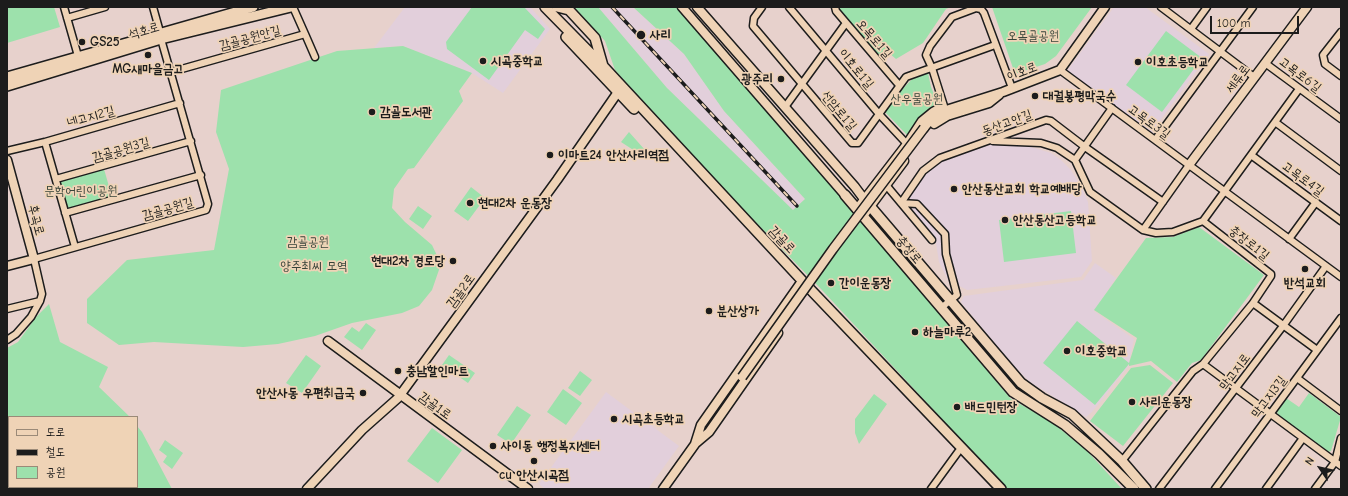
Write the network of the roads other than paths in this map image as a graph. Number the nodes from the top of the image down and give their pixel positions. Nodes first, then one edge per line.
1 (64, 7) edge
2 (105, 7) edge
3 (153, 7) edge
4 (253, 7) edge
5 (292, 7) edge
6 (538, 7) edge
7 (545, 7) edge
8 (557, 7) edge
9 (682, 7) edge
10 (762, 7) edge
11 (789, 7) edge
12 (835, 7) edge
13 (1106, 7) edge
14 (1162, 7) edge
15 (1207, 7) edge
16 (1253, 7) edge
17 (1307, 7) edge
18 (702, 9) edge
19 (67, 18) junction
20 (695, 20) junction
21 (846, 23) junction
22 (1191, 29) junction
23 (1341, 33) edge
24 (305, 34) junction
25 (161, 36) junction
26 (995, 45) junction
27 (826, 51) junction
28 (1221, 52) junction
29 (78, 56) junction
30 (315, 57) dead end
31 (1265, 63) junction
32 (604, 67) junction
33 (932, 68) junction
34 (1060, 70) junction
35 (171, 72) junction
36 (1341, 76) edge
37 (7, 77) edge
38 (1254, 77) junction
39 (801, 84) junction
40 (899, 85) junction
41 (7, 86) edge
42 (1012, 88) junction
43 (1299, 89) junction
44 (618, 92) junction
45 (1003, 92) junction
46 (180, 103) junction
47 (944, 106) junction
48 (785, 107) junction
49 (1112, 108) junction
50 (879, 114) junction
51 (1341, 119) edge
52 (1275, 122) junction
53 (1155, 140) junction
54 (191, 141) junction
55 (990, 141) junction
56 (45, 142) junction
57 (906, 144) junction
58 (1085, 147) junction
59 (7, 151) edge
60 (1252, 155) junction
61 (7, 160) edge
62 (1075, 160) junction
63 (1189, 165) junction
64 (1340, 170) edge
65 (201, 175) junction
66 (56, 179) junction
67 (886, 185) junction
68 (1224, 192) junction
69 (845, 195) joint
70 (864, 198) junction
71 (1163, 202) junction
72 (1316, 202) junction
73 (901, 203) junction
74 (871, 207) junction
75 (857, 208) junction
76 (65, 213) junction
77 (863, 216) junction
78 (1203, 221) junction
79 (1341, 221) edge
80 (1143, 230) junction
81 (1289, 239) junction
82 (932, 240) dead end
83 (75, 247) junction
84 (34, 259) junction
85 (7, 266) edge
86 (1326, 266) junction
87 (1341, 277) edge
88 (801, 282) junction
89 (808, 290) junction
90 (40, 300) junction
91 (951, 300) junction
92 (1253, 303) junction
93 (941, 308) junction
94 (7, 309) edge
95 (1340, 321) edge
96 (1283, 326) junction
97 (7, 340) edge
98 (328, 341) dead end
99 (1317, 350) junction
100 (1203, 364) junction
101 (1297, 378) junction
102 (1236, 389) junction
103 (400, 395) junction
104 (1341, 411) edge
105 (1270, 414) junction
106 (1303, 438) junction
107 (1341, 438) edge
108 (695, 444) junction
109 (958, 452) junction
110 (1122, 461) junction
111 (1335, 462) junction
112 (1341, 466) edge
113 (306, 489) edge
114 (528, 489) edge
115 (662, 489) edge
116 (931, 489) edge
117 (992, 489) edge
118 (1001, 489) edge
119 (1134, 489) edge
120 (1146, 489) edge
121 (1159, 489) edge
122 (1215, 489) edge
123 (1266, 489) edge
124 (1315, 489) edge

1 - 19 street
2 - 19 street
3 - 25 street, 감골공원길
4 - 25 main road, 석호로
5 - 24 street
5 - 25 main road, 석호로
6 - 44 main road, 감골로
7 - 32 main road, 감골로
8 - 32 main road
9 - 20 street, 충장로
10 - 39 street, 선암로1길
11 - 27 street, 이호로1길
12 - 21 street, 오목로1길
13 - 34 street
14 - 22 street
15 - 22 street
16 - 28 street
17 - 31 street, 세류로
18 - 20 street
18 - 48 street, 충장로
19 - 29 street
20 - 69 street, 충장로
21 - 27 street
21 - 40 street, 오목로1길
22 - 28 street
23 - 36 street
24 - 30 street
24 - 35 street, 감골공원안길
25 - 29 main road, 석호로
25 - 35 street, 감골공원길
25 - 41 main road, 석호로
26 - 33 street, 선암로1길
26 - 33 street
26 - 42 street
27 - 39 street
27 - 50 street, 이호로1길
28 - 38 street
28 - 53 street
29 - 37 main road, 석호로
31 - 38 street, 세류로
31 - 43 street, 고목로6길
32 - 88 main road, 감골로
33 - 40 street, 선암로1길
33 - 47 street
34 - 42 street, 이호로
34 - 49 street, 고목로3길
35 - 46 street, 감골공원길
38 - 63 street, 세류로
39 - 48 street
39 - 50 street, 선암로1길
40 - 50 street, 선암로1길
42 - 45 street, 이호로
43 - 51 street, 고목로6길
43 - 52 street
44 - 88 main road, 감골로
44 - 103 street, 감골2로
45 - 47 street
45 - 67 street
45 - 108 street, 이호로, bridge
46 - 54 street, 감골공원길
46 - 56 street, 네고지2길
47 - 57 street
48 - 70 street, 충장로
49 - 53 street, 고목로3길
49 - 58 street
50 - 57 street, 이호로1길
52 - 60 street
52 - 64 street
53 - 63 street, 고목로3길
54 - 65 street, 감골공원길
54 - 66 street, 감골공원3길
55 - 58 street, 동산고안길
55 - 62 street
55 - 73 street, 동산고안길
56 - 59 street, 네고지2길
56 - 66 street
57 - 70 street
58 - 62 street
58 - 71 street, 동산고안길
60 - 68 street
60 - 72 street, 고목로4길
61 - 84 street, 후곡로
62 - 80 street
63 - 68 street, 고목로3길
63 - 71 street
65 - 76 street
65 - 83 street, 감골공원길
66 - 76 street
67 - 73 street
67 - 74 street
68 - 78 street
68 - 81 street, 고목로3길
69 - 75 main road, 충장로
70 - 74 main road, 충장로
70 - 75 street
71 - 80 street
72 - 79 street, 고목로4길
72 - 81 street
73 - 82 street
73 - 91 street
74 - 77 street
74 - 91 main road, 충장로
75 - 77 main road, 충장로
76 - 83 street
77 - 93 main road, 충장로
78 - 80 street
78 - 92 street, 충장로1길
81 - 86 street, 고목로3길
83 - 84 street, 감골공원길
84 - 85 street
84 - 90 street
86 - 87 street, 고목로3길
86 - 96 street, 막고지로
88 - 89 main road, 감골로
88 - 108 street
89 - 108 street
89 - 109 main road, 감골로
89 - 118 main road, 감골로
90 - 94 street
90 - 97 street
91 - 93 street
91 - 110 main road, 충장로
92 - 96 street
92 - 100 street, 충장로1길
93 - 119 main road, 충장로
95 - 99 street, 막고지3길
96 - 99 street
96 - 102 street, 막고지로
98 - 103 street, 감골1로
99 - 101 street, 막고지3길
100 - 102 street
100 - 110 street, 충장로1길
101 - 104 street
101 - 105 street, 막고지3길
102 - 105 street
102 - 121 street, 막고지로
103 - 113 street, 감골2로
103 - 114 street, 감골1로
105 - 106 street
105 - 122 street, 막고지3길
106 - 111 street
106 - 123 street
107 - 111 street
108 - 115 street
109 - 116 street
109 - 117 main road, 감골로
110 - 120 main road, 충장로
111 - 112 street
111 - 124 street

